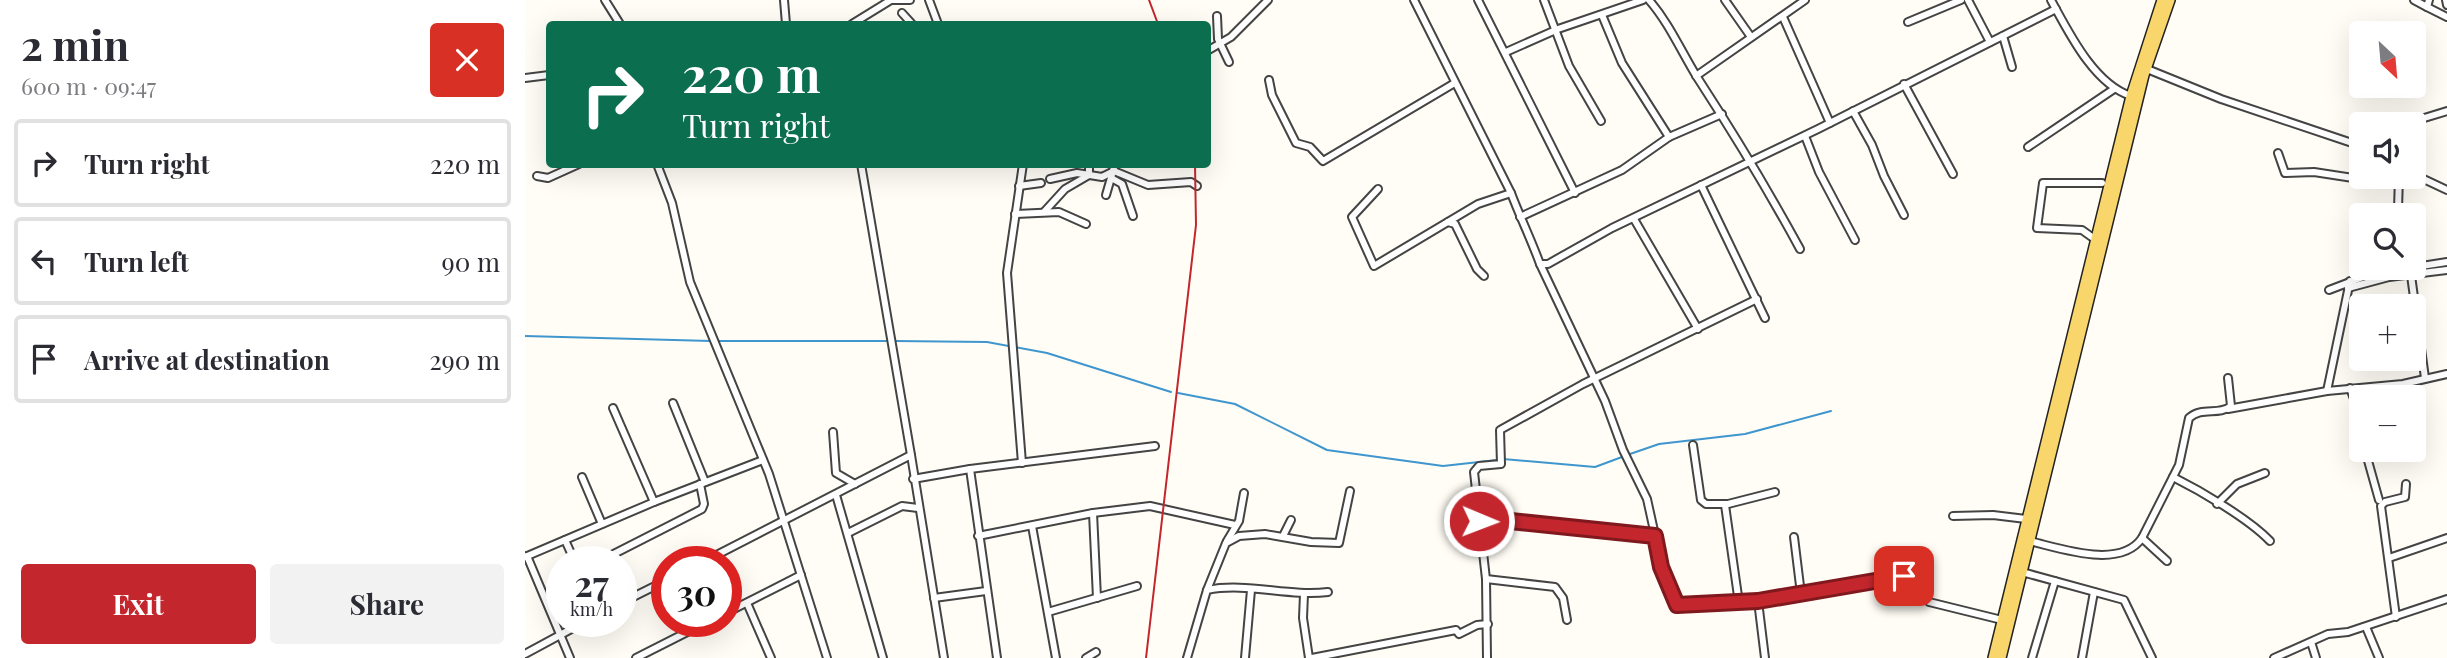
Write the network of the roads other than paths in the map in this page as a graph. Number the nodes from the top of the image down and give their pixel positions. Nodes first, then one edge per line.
1 (605, 0) edge
2 (784, 0) edge
3 (892, 0) edge
4 (910, 0) edge
5 (929, 0) edge
6 (1268, 0) edge
7 (1414, 0) edge
8 (1478, 0) edge
9 (1544, 0) edge
10 (1643, 0) edge
11 (1649, 0) edge
12 (1725, 0) edge
13 (1805, 0) edge
14 (1961, 0) edge
15 (1968, 0) edge
16 (2051, 0) edge
17 (2162, 0) edge
18 (2170, 0) edge
19 (2414, 0) edge
20 (879, 3) edge
21 (2428, 4) edge
22 (2056, 9) junction
23 (902, 13) dead end
24 (1217, 16) dead end
25 (1602, 16) junction
26 (1783, 17) junction
27 (2447, 17) edge
28 (618, 21) edge
29 (786, 21) edge
30 (856, 21) edge
31 (909, 21) edge
32 (935, 21) edge
33 (1909, 22) dead end
34 (1558, 29) junction
35 (2003, 36) junction
36 (1751, 37) junction
37 (1990, 42) junction
38 (1220, 43) junction
39 (1211, 49) edge
40 (1506, 52) junction
41 (1229, 62) dead end
42 (2012, 67) dead end
43 (2147, 69) junction
44 (546, 75) edge
45 (1696, 76) junction
46 (525, 78) edge
47 (1269, 80) dead end
48 (1453, 84) junction
49 (1904, 84) junction
50 (2114, 89) junction
51 (2131, 96) junction
52 (1853, 111) junction
53 (2447, 111) edge
54 (1722, 114) junction
55 (2426, 117) edge
56 (1601, 121) dead end
57 (1830, 123) junction
58 (1805, 136) junction
59 (1669, 137) junction
60 (2349, 142) edge
61 (2028, 147) dead end
62 (2278, 153) dead end
63 (1752, 162) junction
64 (570, 168) edge
65 (659, 168) edge
66 (862, 168) edge
67 (1022, 168) edge
68 (1089, 168) edge
69 (1114, 168) edge
70 (1953, 174) dead end
71 (1089, 175) junction
72 (537, 176) dead end
73 (2349, 177) edge
74 (1050, 178) dead end
75 (1113, 179) junction
76 (2426, 180) edge
77 (1041, 183) dead end
78 (2102, 183) dead end
79 (1701, 185) junction
80 (1019, 186) junction
81 (1197, 186) dead end
82 (1378, 189) dead end
83 (2447, 190) edge
84 (1511, 192) junction
85 (1575, 193) junction
86 (1106, 195) dead end
87 (1044, 212) junction
88 (1015, 214) junction
89 (1904, 215) dead end
90 (1133, 216) dead end
91 (1520, 217) junction
92 (1634, 219) junction
93 (1448, 222) junction
94 (1086, 224) dead end
95 (1855, 240) dead end
96 (2096, 240) junction
97 (1800, 249) dead end
98 (2447, 262) edge
99 (1539, 264) junction
100 (2426, 267) edge
101 (2426, 270) edge
102 (2447, 270) edge
103 (1484, 276) dead end
104 (2369, 280) edge
105 (2411, 280) edge
106 (2349, 285) junction
107 (2329, 289) dead end
108 (1758, 299) junction
109 (1765, 318) dead end
110 (1698, 329) junction
111 (2447, 374) edge
112 (2228, 378) dead end
113 (2425, 378) junction
114 (1594, 379) junction
115 (2372, 385) edge
116 (2349, 388) edge
117 (2326, 391) junction
118 (673, 403) dead end
119 (613, 408) dead end
120 (2227, 410) junction
121 (833, 432) dead end
122 (1693, 445) dead end
123 (1155, 446) dead end
124 (911, 455) junction
125 (763, 460) junction
126 (2368, 462) edge
127 (1022, 464) junction
128 (970, 469) junction
129 (2265, 473) dead end
130 (582, 477) dead end
131 (2173, 477) junction
132 (913, 479) junction
133 (703, 483) junction
134 (855, 484) junction
135 (2406, 484) dead end
136 (1350, 491) dead end
137 (1244, 492) dead end
138 (1776, 492) dead end
139 (836, 495) junction
140 (2379, 500) dead end
141 (654, 502) junction
142 (1728, 504) junction
143 (2217, 504) junction
144 (918, 508) junction
145 (1093, 513) junction
146 (1953, 516) dead end
147 (2026, 519) junction
148 (1291, 520) dead end
149 (1479, 521) junction
150 (783, 522) junction
151 (601, 524) junction
152 (1235, 525) junction
153 (1032, 526) junction
154 (848, 533) junction
155 (978, 536) junction
156 (1283, 536) junction
157 (1655, 536) junction
158 (1794, 537) dead end
159 (2142, 538) junction
160 (2447, 538) edge
161 (565, 540) junction
162 (2029, 541) junction
163 (2270, 541) dead end
164 (1226, 543) junction
165 (568, 546) edge
166 (629, 546) edge
167 (735, 546) edge
168 (526, 557) edge
169 (2389, 558) junction
170 (2167, 561) dead end
171 (2022, 572) junction
172 (801, 575) junction
173 (1904, 576) dead end
174 (1486, 579) junction
175 (2055, 581) junction
176 (1137, 586) dead end
177 (1207, 590) junction
178 (1251, 590) junction
179 (986, 591) junction
180 (1328, 592) dead end
181 (2094, 592) junction
182 (1304, 594) junction
183 (1801, 594) junction
184 (934, 598) junction
185 (1097, 598) junction
186 (2447, 599) edge
187 (1758, 601) junction
188 (1929, 602) dead end
189 (546, 603) edge
190 (747, 603) junction
191 (1739, 603) junction
192 (742, 605) edge
193 (1048, 612) junction
194 (2396, 617) junction
195 (1567, 620) dead end
196 (2002, 620) junction
197 (1488, 624) junction
198 (2366, 626) junction
199 (556, 637) edge
200 (561, 637) edge
201 (677, 637) edge
202 (2311, 642) junction
203 (1096, 652) dead end
204 (525, 654) edge
205 (1338, 656) edge
206 (769, 657) edge
207 (570, 658) edge
208 (636, 658) edge
209 (827, 658) edge
210 (883, 658) edge
211 (944, 658) edge
212 (997, 658) edge
213 (1056, 658) edge
214 (1086, 658) edge
215 (1187, 658) edge
216 (1245, 658) edge
217 (1310, 658) edge
218 (1487, 658) edge
219 (1765, 658) edge
220 (1993, 658) edge
221 (2001, 658) edge
222 (2032, 658) edge
223 (2082, 658) edge
224 (2153, 658) edge
225 (2274, 658) edge
226 (2316, 658) edge
227 (2379, 658) edge

1 - 28 street
2 - 29 street
3 - 4 street
3 - 20 street
5 - 32 street
6 - 38 street
7 - 48 street
8 - 40 street
9 - 34 street
10 - 25 street
11 - 45 street
12 - 36 street
13 - 26 street
14 - 33 street
15 - 37 street
16 - 22 street
17 - 51 main road
18 - 43 main road
19 - 21 street
20 - 30 street
21 - 27 street
22 - 35 street
22 - 50 street
23 - 31 street
24 - 38 street
25 - 34 street
25 - 59 street
26 - 36 street
26 - 57 street
34 - 40 street
34 - 56 street
35 - 37 street
35 - 42 street
36 - 45 street
37 - 49 street
38 - 39 street
38 - 41 street
40 - 85 street
43 - 60 street
43 - 162 main road
44 - 46 street
45 - 54 street
47 - 48 street
48 - 84 street
49 - 52 street
49 - 70 street
50 - 51 street
50 - 61 street
51 - 96 main road
52 - 57 street
52 - 89 street
53 - 55 street
54 - 59 street
54 - 63 street
57 - 58 street
58 - 63 street
58 - 95 street
59 - 85 street
62 - 73 street
63 - 79 street
63 - 97 street
64 - 72 street
65 - 125 street
66 - 124 street
67 - 80 street
68 - 71 street
69 - 71 street
69 - 75 street
69 - 81 street
71 - 74 street
71 - 87 street
75 - 86 street
75 - 90 street
76 - 83 street
77 - 80 street
78 - 96 street
79 - 92 street
79 - 108 street
80 - 88 street
82 - 93 street
84 - 91 street
84 - 93 street
85 - 91 street
87 - 88 street
87 - 94 street
88 - 127 street
91 - 99 street
92 - 99 street
92 - 110 street
93 - 103 street
96 - 147 main road
98 - 100 street
99 - 114 street
101 - 102 street
104 - 106 street
105 - 113 street
106 - 107 street
106 - 117 street
108 - 109 street
108 - 110 street
110 - 114 street
111 - 113 street
112 - 120 street
113 - 115 street
114 - 149 street
114 - 157 street
116 - 117 street
117 - 120 street
118 - 133 street
119 - 141 street
120 - 131 street
121 - 134 street
122 - 142 street
123 - 127 street
124 - 132 street
124 - 134 street
125 - 133 street
125 - 150 street
126 - 140 street
127 - 128 street
128 - 132 street
128 - 155 street
129 - 143 street
130 - 151 street
131 - 143 street
131 - 159 street
132 - 144 street
133 - 141 street
133 - 166 street
134 - 139 street
135 - 169 street
136 - 156 street
137 - 152 street
138 - 142 street
139 - 150 street
139 - 154 street
141 - 151 street
142 - 191 street
143 - 163 street
144 - 154 street
144 - 184 street
145 - 152 street
145 - 153 street
145 - 185 street
146 - 147 street
147 - 196 main road
148 - 156 street
149 - 157 street
149 - 174 street
150 - 167 street
150 - 172 street
151 - 161 street
152 - 164 street
153 - 155 street
153 - 193 street
154 - 210 street
155 - 179 street
156 - 164 street
157 - 191 street
158 - 183 street
159 - 162 street
159 - 170 street
160 - 169 street
161 - 165 street
161 - 168 street
162 - 171 main road
164 - 177 street
168 - 189 street
169 - 194 street
171 - 175 street
171 - 221 main road
172 - 190 street
172 - 209 street
173 - 183 street
174 - 195 street
174 - 197 street
175 - 181 street
175 - 222 street
176 - 185 street
177 - 178 street
177 - 215 street
178 - 182 street
178 - 216 street
179 - 184 street
179 - 212 street
180 - 182 street
181 - 223 street
181 - 224 street
182 - 217 street
183 - 187 street
184 - 211 street
185 - 193 street
186 - 194 street
187 - 191 street
187 - 219 street
188 - 196 street
190 - 192 street
190 - 206 street
193 - 213 street
194 - 198 street
196 - 220 main road
197 - 205 street
197 - 218 street
198 - 202 street
198 - 227 street
199 - 204 street
200 - 207 street
201 - 208 street
202 - 225 street
202 - 226 street
203 - 214 street
205 - 217 street

